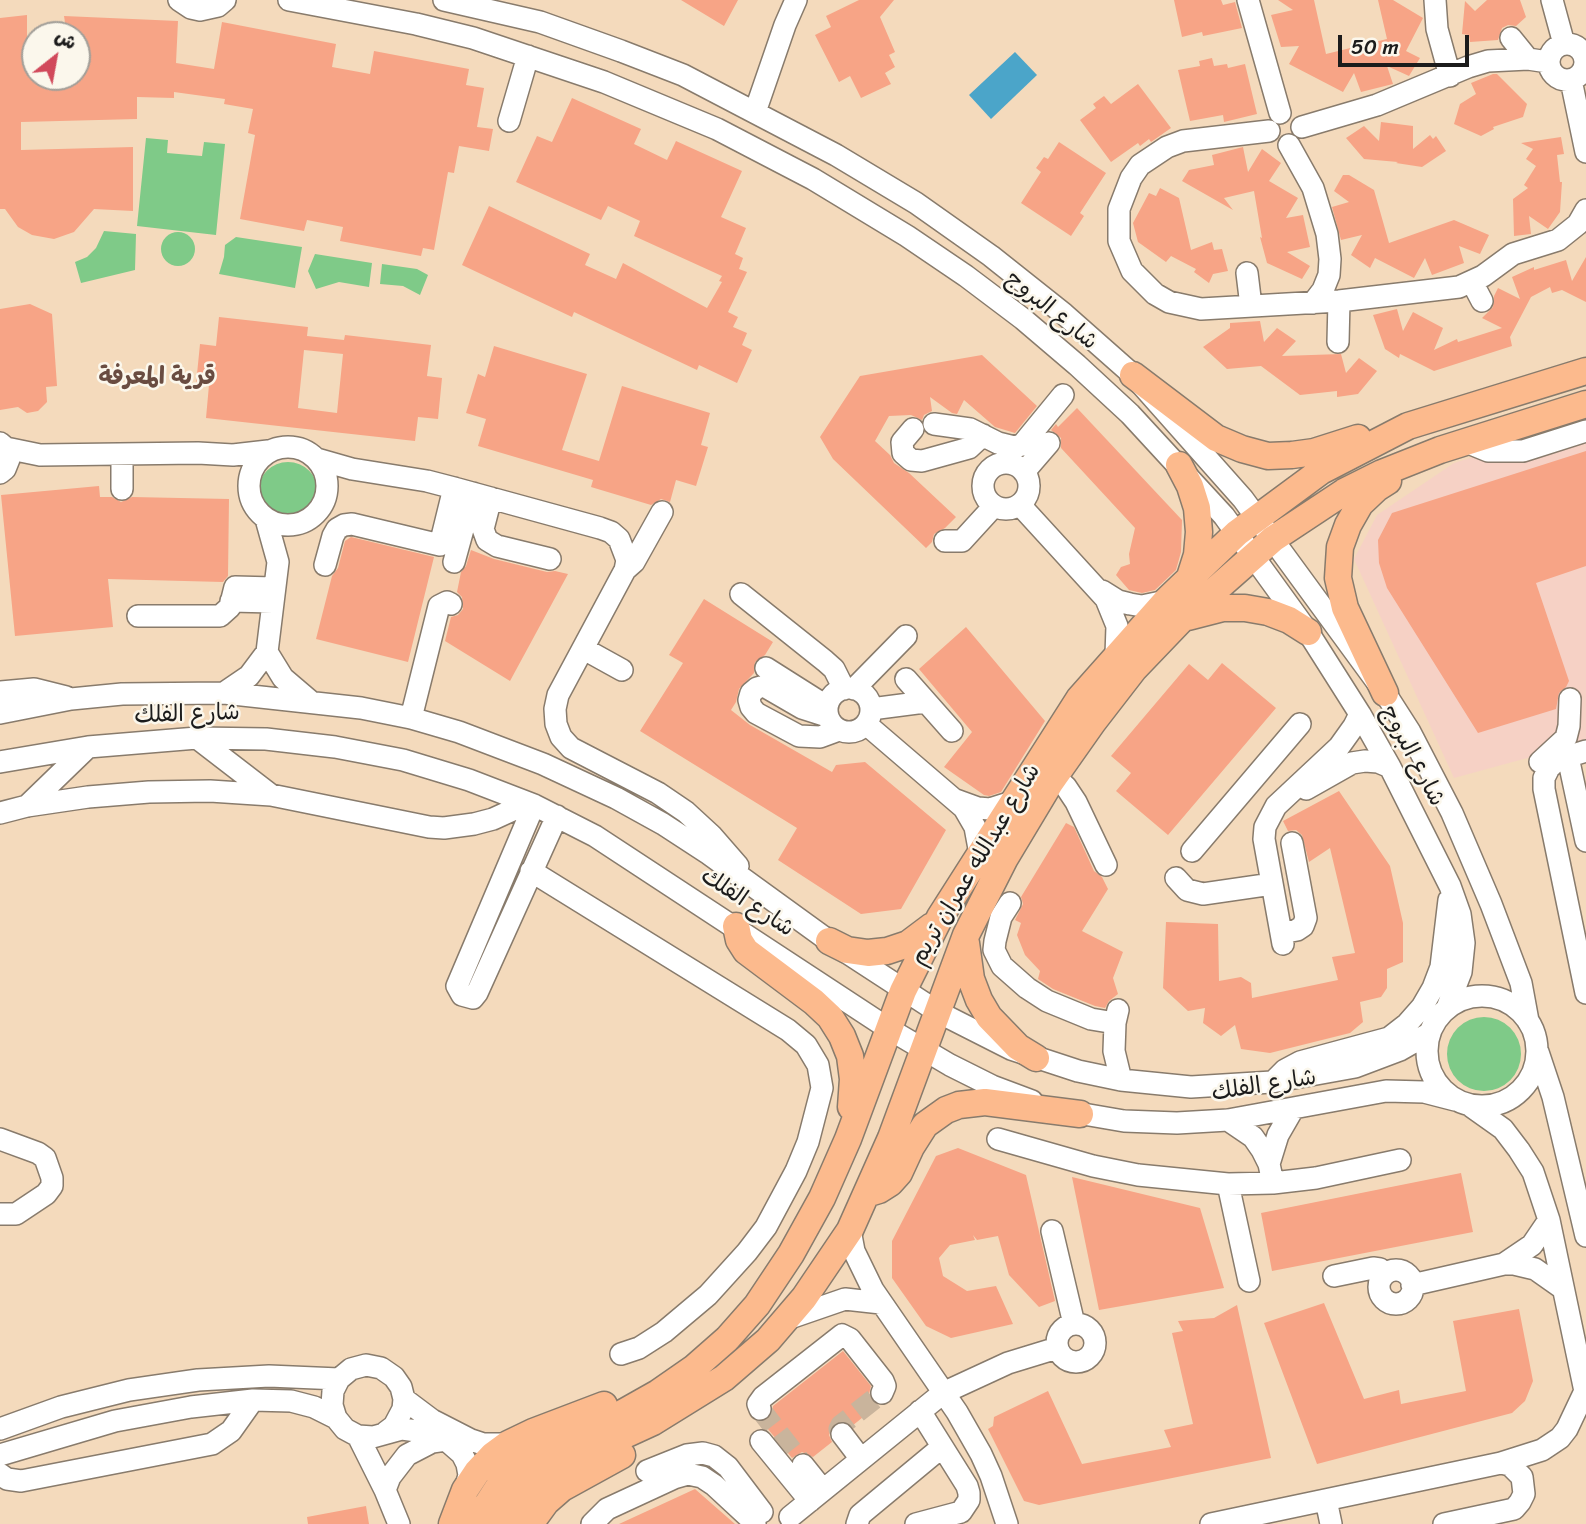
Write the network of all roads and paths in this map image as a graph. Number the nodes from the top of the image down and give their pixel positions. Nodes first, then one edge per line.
1 (179, 0) edge
2 (225, 0) edge
3 (289, 0) edge
4 (444, 0) edge
5 (796, 0) edge
6 (1248, 0) edge
7 (1435, 0) edge
8 (1552, 0) edge
9 (471, 4) edge
10 (1511, 38) dead end
11 (1564, 44) junction
12 (534, 57) junction
13 (1538, 61) junction
14 (1586, 61) edge
15 (1450, 76) junction
16 (1571, 80) junction
17 (755, 112) junction
18 (514, 122) dead end
19 (1274, 122) junction
20 (1302, 127) junction
21 (1289, 145) junction
22 (1586, 152) edge
23 (1586, 212) edge
24 (1330, 259) junction
25 (1247, 273) dead end
26 (1472, 282) junction
27 (1350, 300) junction
28 (1482, 301) dead end
29 (1313, 303) junction
30 (1251, 306) junction
31 (1338, 342) dead end
32 (1586, 371) edge
33 (1133, 376) junction
34 (1063, 396) dead end
35 (1586, 404) edge
36 (939, 425) dead end
37 (1408, 426) junction
38 (913, 429) dead end
39 (1586, 431) edge
40 (1046, 440) dead end
41 (976, 442) junction
42 (1466, 442) junction
43 (1440, 450) junction
44 (268, 452) junction
45 (198, 453) junction
46 (127, 454) junction
47 (3, 457) edge
48 (317, 459) junction
49 (1179, 465) junction
50 (991, 469) junction
51 (1021, 469) junction
52 (389, 474) junction
53 (248, 488) junction
54 (127, 489) dead end
55 (467, 492) junction
56 (990, 502) junction
57 (323, 504) junction
58 (1020, 505) junction
59 (653, 516) dead end
60 (266, 519) junction
61 (304, 522) junction
62 (1247, 525) junction
63 (947, 536) dead end
64 (1264, 547) junction
65 (550, 559) dead end
66 (625, 560) junction
67 (278, 562) junction
68 (454, 562) dead end
69 (326, 565) dead end
70 (1190, 577) junction
71 (1097, 588) junction
72 (741, 594) dead end
73 (274, 595) junction
74 (452, 604) dead end
75 (1173, 611) junction
76 (138, 616) dead end
77 (1308, 632) junction
78 (908, 638) dead end
79 (584, 649) junction
80 (267, 652) junction
81 (1116, 655) junction
82 (769, 663) dead end
83 (622, 670) dead end
84 (906, 679) dead end
85 (0, 692) edge
86 (224, 693) junction
87 (1385, 693) junction
88 (71, 699) junction
89 (923, 699) junction
90 (1570, 699) dead end
91 (310, 701) junction
92 (849, 705) junction
93 (802, 708) junction
94 (0, 713) edge
95 (1360, 714) junction
96 (411, 719) junction
97 (1300, 724) dead end
98 (789, 732) junction
99 (951, 732) dead end
100 (197, 737) junction
101 (88, 747) junction
102 (1577, 754) edge
103 (0, 762) edge
104 (1390, 767) junction
105 (1053, 780) junction
106 (1249, 784) junction
107 (271, 795) junction
108 (956, 800) junction
109 (1012, 802) junction
110 (531, 804) junction
111 (27, 806) junction
112 (1276, 806) junction
113 (0, 813) edge
114 (557, 816) junction
115 (1552, 831) junction
116 (1586, 841) edge
117 (1292, 843) dead end
118 (1192, 851) dead end
119 (980, 854) junction
120 (1102, 866) dead end
121 (531, 871) junction
122 (1178, 875) dead end
123 (1272, 885) junction
124 (1450, 886) junction
125 (751, 887) junction
126 (1010, 903) dead end
127 (1202, 908) dead end
128 (940, 916) junction
129 (736, 926) junction
130 (966, 935) junction
131 (829, 942) junction
132 (903, 991) junction
133 (1586, 993) edge
134 (1447, 1007) junction
135 (938, 1012) junction
136 (1528, 1021) junction
137 (889, 1029) junction
138 (1428, 1034) junction
139 (924, 1049) junction
140 (1538, 1051) junction
141 (1036, 1058) junction
142 (1121, 1080) junction
143 (1272, 1082) junction
144 (1464, 1103) junction
145 (1293, 1109) junction
146 (1080, 1114) junction
147 (1228, 1120) junction
148 (0, 1139) edge
149 (848, 1139) junction
150 (998, 1139) dead end
151 (1400, 1160) dead end
152 (1577, 1161) edge
153 (1271, 1173) junction
154 (1228, 1184) junction
155 (866, 1194) junction
156 (1583, 1205) edge
157 (0, 1214) edge
158 (1549, 1220) junction
159 (849, 1230) junction
160 (1052, 1231) dead end
161 (1586, 1236) edge
162 (1504, 1264) junction
163 (1385, 1274) junction
164 (1334, 1276) dead end
165 (1249, 1282) dead end
166 (1412, 1285) junction
167 (1562, 1288) junction
168 (881, 1303) junction
169 (787, 1319) junction
170 (1074, 1324) junction
171 (727, 1339) junction
172 (1058, 1348) junction
173 (621, 1354) dead end
174 (339, 1379) junction
175 (882, 1393) dead end
176 (943, 1393) junction
177 (700, 1394) junction
178 (1586, 1394) edge
179 (253, 1399) junction
180 (404, 1399) junction
181 (760, 1409) dead end
182 (920, 1411) junction
183 (336, 1418) junction
184 (0, 1429) edge
185 (386, 1433) junction
186 (842, 1434) dead end
187 (358, 1436) junction
188 (446, 1440) junction
189 (761, 1441) dead end
190 (508, 1444) junction
191 (942, 1447) junction
192 (0, 1455) edge
193 (861, 1459) junction
194 (1501, 1463) junction
195 (803, 1465) tunnel mouth
196 (647, 1471) dead end
197 (0, 1474) edge
198 (386, 1490) junction
199 (465, 1490) junction
200 (816, 1495) junction
201 (1326, 1500) junction
202 (758, 1520) edge
203 (792, 1520) edge
204 (399, 1524) edge
205 (452, 1524) edge
206 (479, 1524) edge
207 (505, 1524) edge
208 (530, 1524) edge
209 (592, 1524) edge
210 (857, 1524) edge
211 (916, 1524) edge
212 (1007, 1524) edge
213 (1211, 1524) edge
214 (1331, 1524) edge
215 (1444, 1524) edge

1 - 2 street
3 - 12 street, شارع البروج
4 - 9 street, شارع البروج
5 - 17 street
6 - 19 street
7 - 15 street
8 - 11 street
9 - 17 street, شارع البروج
10 - 13 street
11 - 13 street
11 - 14 street
12 - 18 street
12 - 49 street, شارع البروج
13 - 15 street
13 - 16 street
14 - 16 street
15 - 20 street
16 - 22 street
17 - 33 street, شارع البروج
19 - 20 street
19 - 21 street
19 - 30 street
20 - 21 street
21 - 24 street
23 - 26 street
24 - 27 street
24 - 29 street
25 - 30 street
26 - 27 street
26 - 28 street
27 - 29 street
27 - 31 street
29 - 30 street
32 - 37 main road, شارع عبدالله عمران تريم
33 - 37 main road
33 - 62 street, شارع البروج
34 - 41 street
35 - 42 main road, شارع عبدالله عمران تريم
36 - 41 street
37 - 62 main road, شارع عبدالله عمران تريم
38 - 41 street
39 - 42 street
40 - 51 street
41 - 50 street
42 - 43 main road, شارع عبدالله عمران تريم
43 - 64 main road, شارع عبدالله عمران تريم
43 - 87 main road
44 - 45 street
44 - 48 street
44 - 53 street
45 - 46 street
45 - 53 street
46 - 47 street
46 - 54 street
48 - 52 street
48 - 57 street
49 - 62 street, شارع البروج
49 - 70 main road
50 - 51 street
50 - 56 street
51 - 58 street
52 - 55 street
52 - 57 street
53 - 60 street
55 - 65 street
55 - 66 street
55 - 68 street
55 - 69 street
56 - 58 street
56 - 63 street
57 - 61 street
58 - 71 street
59 - 66 street
60 - 61 street
60 - 67 street
61 - 67 street
62 - 64 street, شارع البروج
62 - 70 main road, شارع عبدالله عمران تريم
64 - 75 main road, شارع عبدالله عمران تريم
64 - 77 street, شارع البروج
64 - 87 street, شارع البروج
66 - 79 street
67 - 73 street
70 - 75 main road, شارع عبدالله عمران تريم
71 - 75 street
71 - 81 street
72 - 92 street
73 - 76 street
73 - 80 street
74 - 96 street
75 - 77 main road
75 - 81 main road, شارع عبدالله عمران تريم
75 - 105 main road, شارع عبدالله عمران تريم
77 - 95 street, شارع البروج
78 - 92 street
79 - 83 street
79 - 125 street
80 - 86 street
80 - 91 street
81 - 109 main road, شارع عبدالله عمران تريم
82 - 92 street
84 - 89 street
85 - 88 street
86 - 88 street, شارع الفلك
86 - 91 street, شارع الفلك
87 - 136 street, شارع البروج
88 - 94 street, شارع الفلك
89 - 92 street
89 - 99 street
90 - 115 street
91 - 96 street, شارع الفلك
92 - 93 street
92 - 98 street
92 - 108 street
93 - 98 street
93 - 98 street
95 - 104 street, شارع البروج
95 - 112 street
96 - 125 street, شارع الفلك
97 - 106 street
100 - 101 street, شارع الفلك
100 - 107 street
100 - 110 street, شارع الفلك
101 - 103 street, شارع الفلك
101 - 111 street
102 - 115 street
102 - 116 street
104 - 112 street
104 - 124 street, شارع البروج
105 - 120 street
105 - 130 main road, شارع عبدالله عمران تريم
106 - 112 street
106 - 118 street
107 - 110 street
107 - 111 street
108 - 109 street
108 - 119 street
109 - 119 main road, شارع عبدالله عمران تريم
110 - 114 street, شارع الفلك
110 - 121 street
111 - 113 street
112 - 123 street
114 - 121 street
114 - 129 street, شارع الفلك
115 - 133 street
117 - 123 street
119 - 128 main road, شارع عبدالله عمران تريم
121 - 173 street
122 - 123 street
123 - 127 street
124 - 134 street, شارع البروج
124 - 143 street
125 - 131 street, شارع الفلك
126 - 142 street
128 - 131 main road
128 - 132 main road, شارع عبدالله عمران تريم
129 - 137 street, شارع الفلك
129 - 149 main road
130 - 135 main road, شارع عبدالله عمران تريم
130 - 141 main road
131 - 132 street, شارع الفلك
132 - 135 street, شارع الفلك
132 - 137 main road, شارع عبدالله عمران تريم
134 - 136 street
134 - 138 street
135 - 139 main road, شارع عبدالله عمران تريم
135 - 141 street, شارع الفلك
136 - 140 street
137 - 139 street, شارع الفلك
137 - 149 main road, شارع عبدالله عمران تريم
138 - 143 street, شارع الفلك
138 - 144 street
139 - 146 street, شارع الفلك
139 - 155 main road, شارع عبدالله عمران تريم
140 - 144 street
140 - 152 street
141 - 142 street, شارع الفلك
142 - 143 street, شارع الفلك
144 - 145 street, شارع الفلك
144 - 158 street
145 - 147 street, شارع الفلك
145 - 153 street
146 - 147 street, شارع الفلك
146 - 155 main road
147 - 153 street
148 - 157 street
149 - 171 main road, شارع عبدالله عمران تريم
150 - 154 street
151 - 153 street
152 - 156 street
153 - 154 street
154 - 165 street
155 - 159 main road, شارع عبدالله عمران تريم
156 - 161 street
158 - 162 street
158 - 167 street
159 - 168 street
159 - 169 main road, شارع عبدالله عمران تريم
160 - 170 street
162 - 166 street
162 - 167 street
163 - 164 street
163 - 166 street
163 - 166 street
167 - 178 street
168 - 169 street
168 - 176 street
169 - 177 main road, شارع عبدالله عمران تريم
170 - 172 street
170 - 172 street
171 - 190 main road
171 - 206 main road, شارع عبدالله عمران تريم
172 - 176 street
174 - 180 street
174 - 183 street
174 - 184 street
175 - 181 street
176 - 182 street
176 - 212 street
177 - 207 main road, شارع عبدالله عمران تريم
177 - 208 main road
178 - 194 street
179 - 183 street
179 - 192 street
179 - 197 street
180 - 185 street
180 - 190 street
182 - 191 street
182 - 193 street
183 - 187 street
185 - 187 street
185 - 188 street
186 - 193 street
187 - 198 street
188 - 198 street
188 - 199 street
189 - 200 street
190 - 199 main road
191 - 210 street
191 - 211 street
193 - 200 street
194 - 201 street
194 - 215 street
195 - 200 street
196 - 202 street
198 - 204 street
199 - 205 main road
200 - 203 street
201 - 213 street
201 - 214 street
202 - 203 street
202 - 209 street

